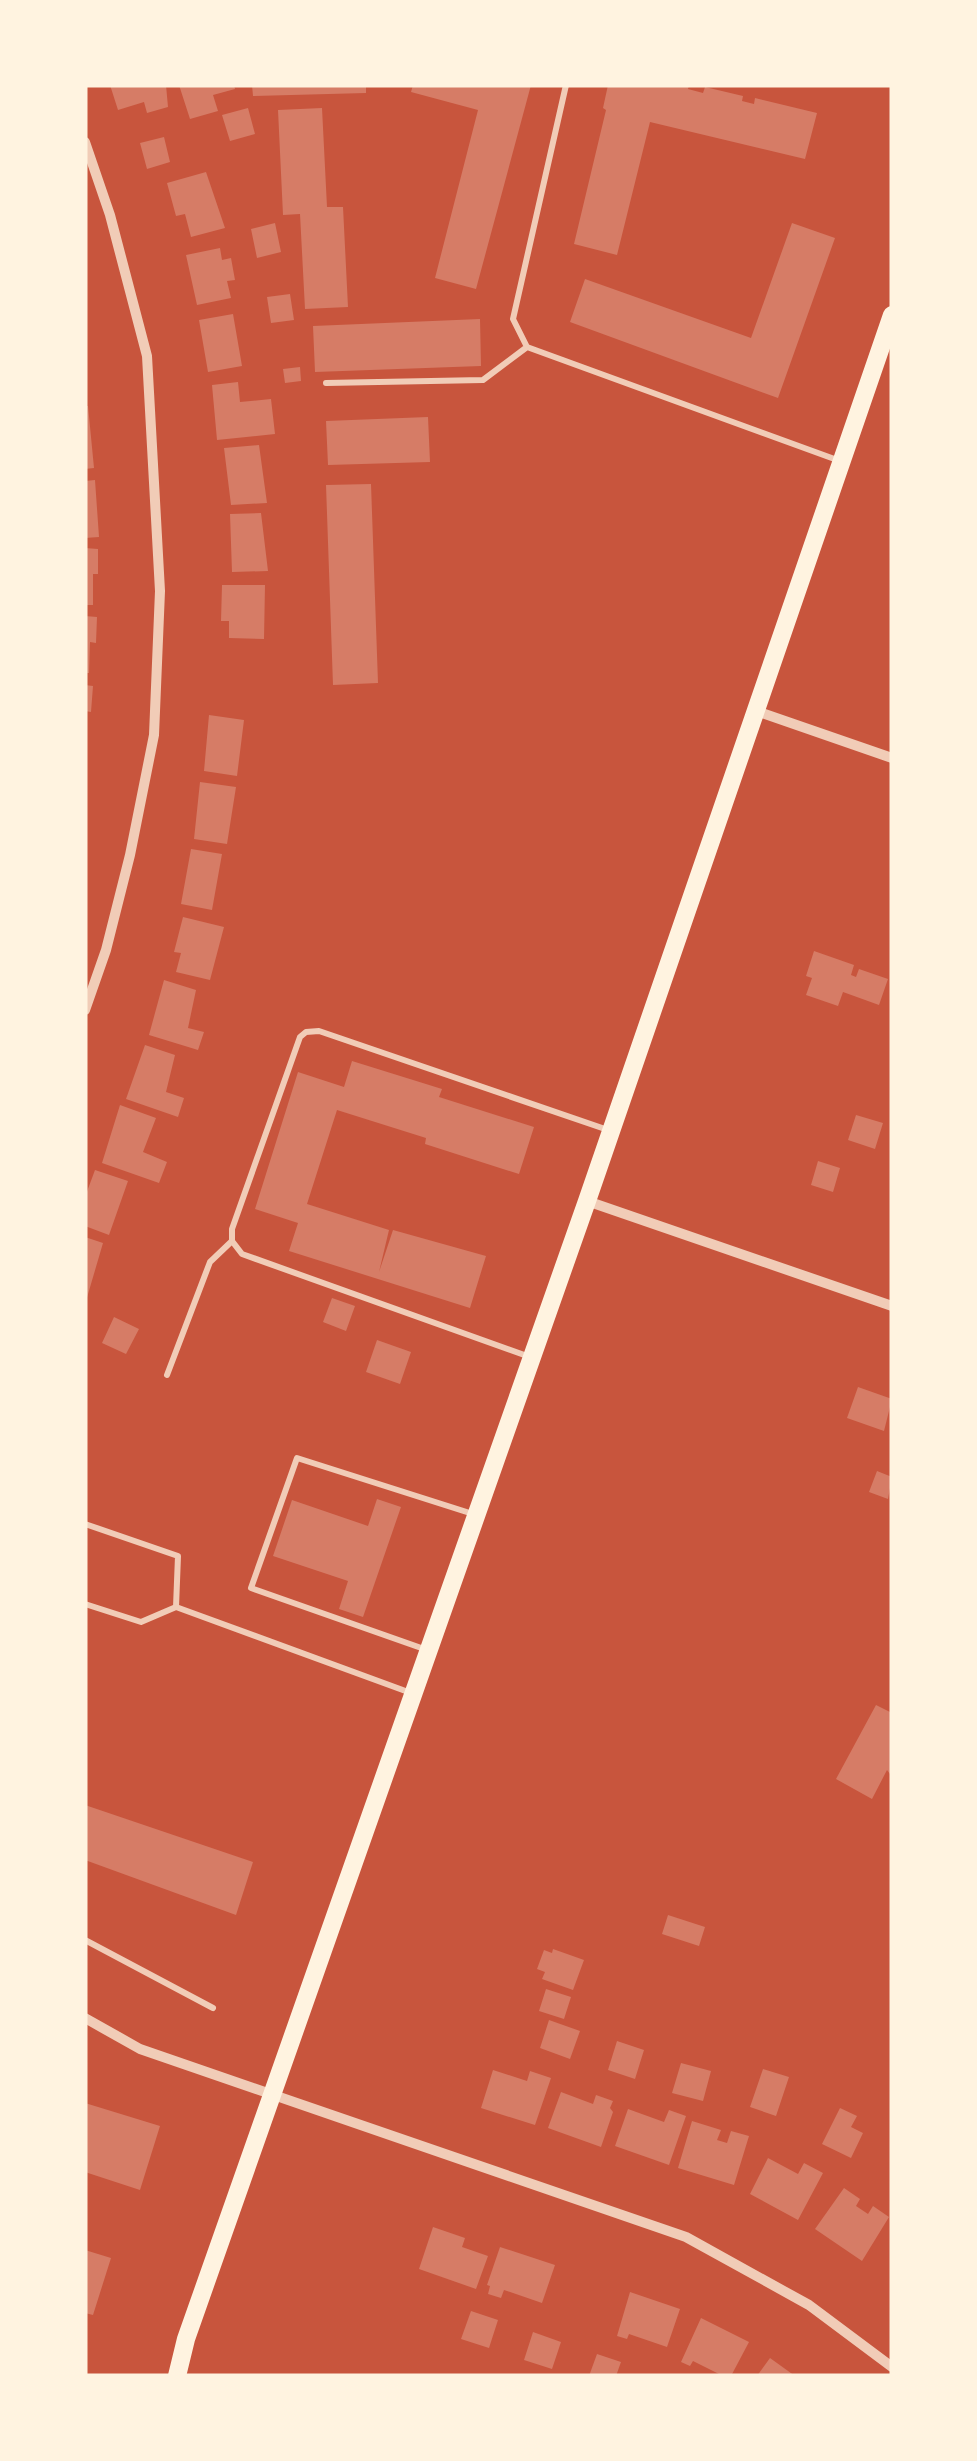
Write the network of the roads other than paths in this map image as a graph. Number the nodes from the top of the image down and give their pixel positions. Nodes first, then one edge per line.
1 (566, 85) edge
2 (85, 142) edge
3 (892, 314) edge
4 (528, 347) junction
5 (326, 383) dead end
6 (842, 461) junction
7 (756, 711) junction
8 (892, 758) edge
9 (85, 1010) edge
10 (611, 1131) junction
11 (587, 1201) junction
12 (232, 1241) junction
13 (892, 1306) edge
14 (532, 1357) junction
15 (167, 1375) dead end
16 (476, 1515) junction
17 (85, 1524) edge
18 (85, 1604) edge
19 (176, 1607) junction
20 (428, 1650) junction
21 (412, 1693) junction
22 (85, 1940) edge
23 (214, 2008) dead end
24 (85, 2018) edge
25 (270, 2094) junction
26 (892, 2367) edge
27 (177, 2376) edge

1 - 4 lane
2 - 9 street
3 - 6 main road
4 - 5 lane
4 - 6 lane
6 - 7 main road
7 - 8 street
7 - 10 main road
10 - 11 main road
10 - 12 lane
11 - 13 street
11 - 14 main road
12 - 14 lane
12 - 15 lane
14 - 16 main road
16 - 20 main road
16 - 20 lane
17 - 19 lane
18 - 19 lane
19 - 21 lane
20 - 21 main road
21 - 25 main road
22 - 23 lane
24 - 25 street
25 - 26 street
25 - 27 main road

